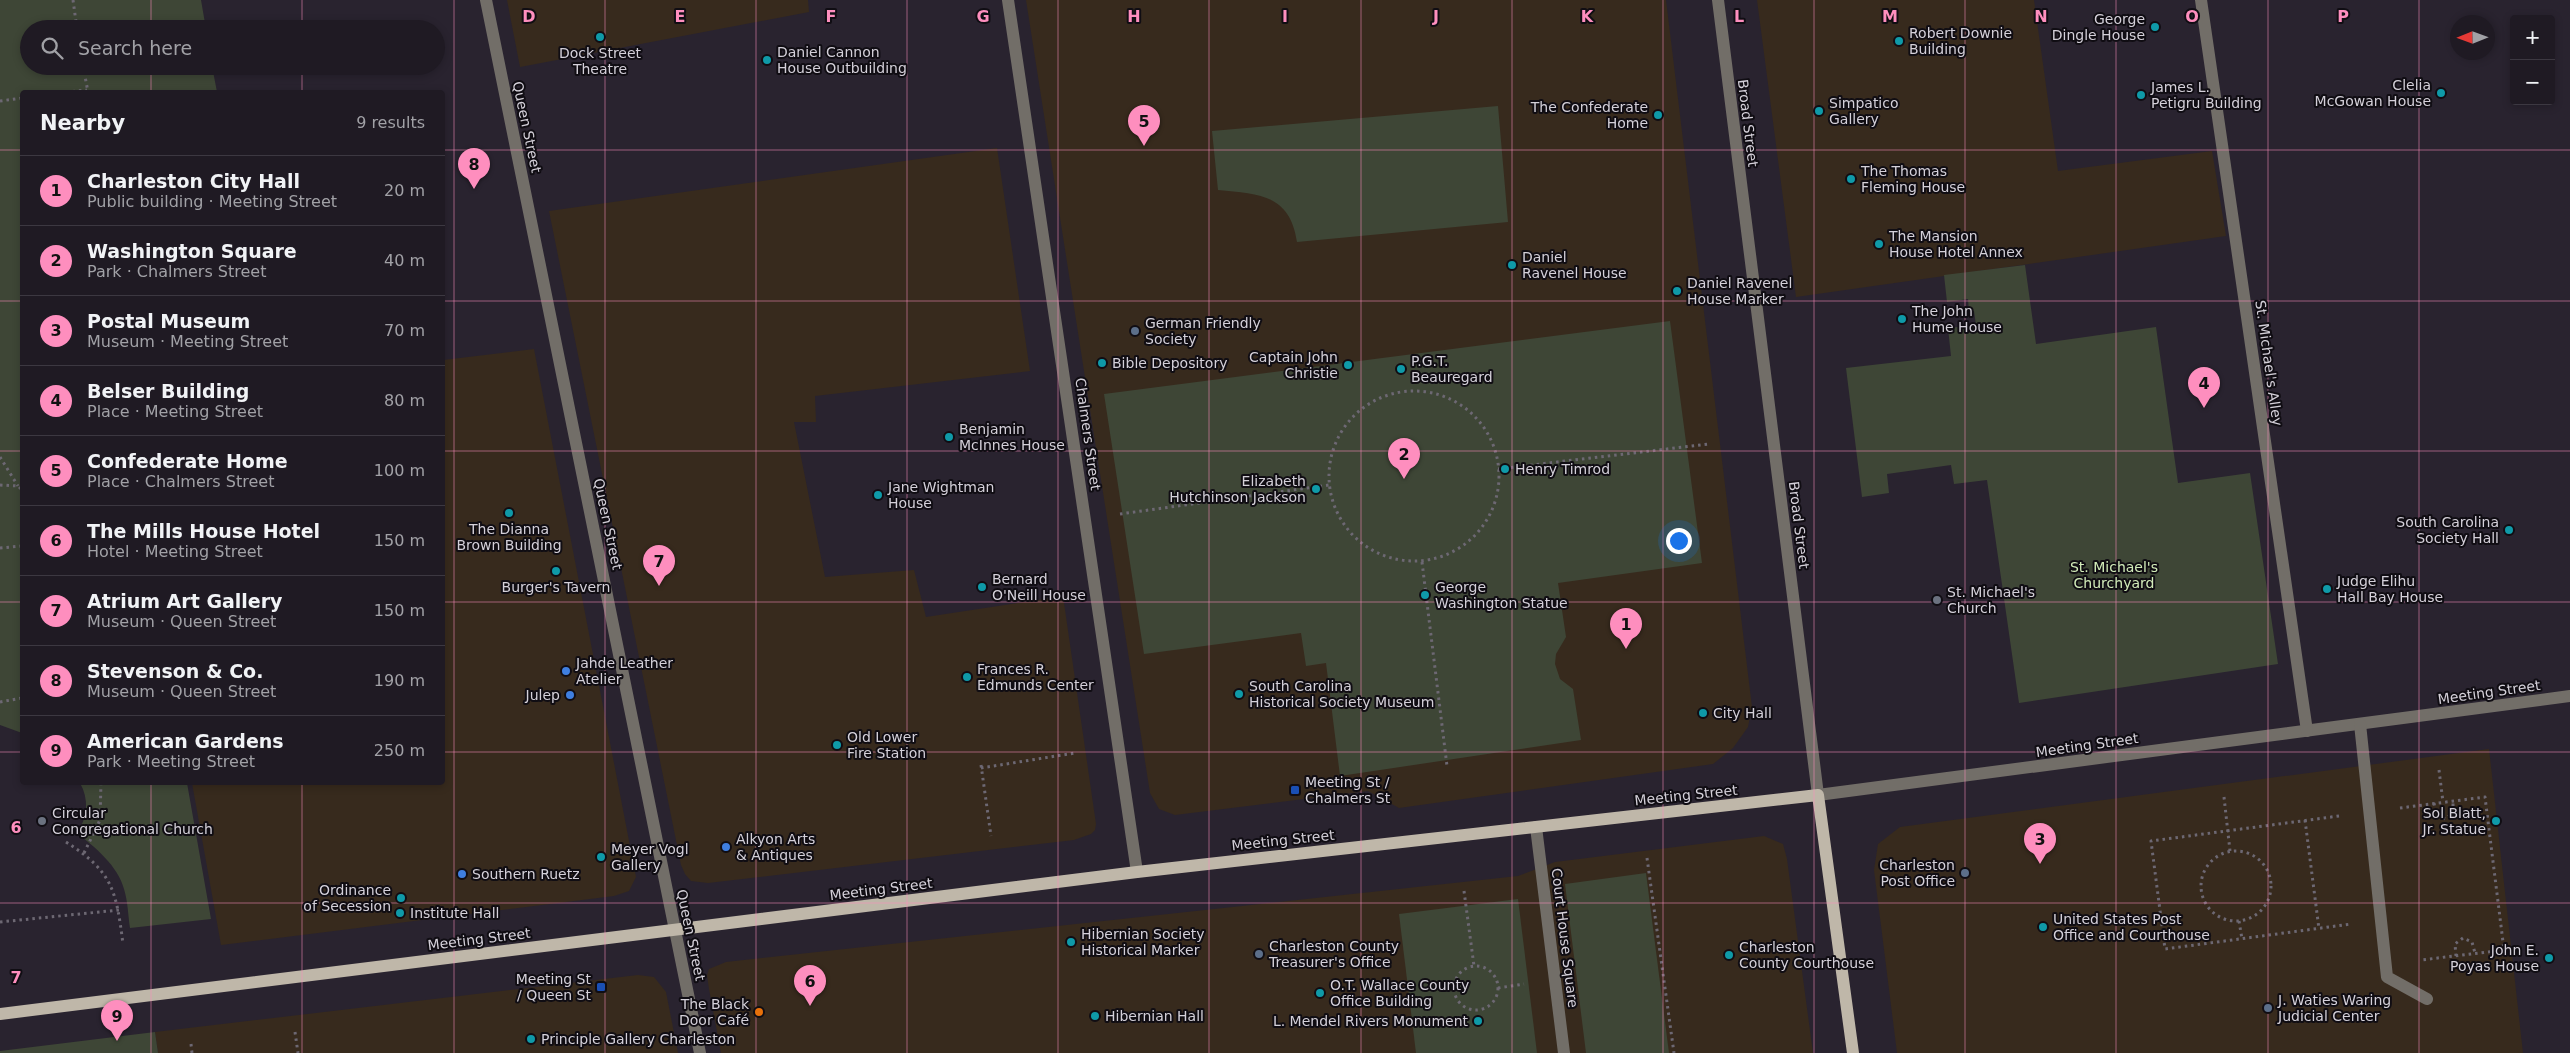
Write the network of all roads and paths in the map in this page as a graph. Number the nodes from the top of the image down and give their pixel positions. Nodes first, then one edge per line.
1 (73, 0) edge
2 (486, 0) edge
3 (1008, 0) edge
4 (1718, 0) edge
5 (2201, 0) edge
6 (76, 20) edge
7 (85, 75) edge
8 (88, 90) edge
9 (20, 98) edge
10 (0, 101) edge
11 (1709, 444) dead end
12 (0, 456) edge
13 (1498, 469) junction
14 (0, 485) edge
15 (1328, 485) junction
16 (18, 486) joint
17 (1120, 514) dead end
18 (20, 546) edge
19 (0, 548) edge
20 (1422, 562) junction
21 (2570, 696) edge
22 (20, 698) edge
23 (0, 702) edge
24 (2360, 724) junction
25 (2308, 731) junction
26 (1075, 754) dead end
27 (1447, 766) dead end
28 (2439, 770) dead end
29 (101, 785) edge
30 (1818, 795) junction
31 (2224, 797) dead end
32 (2453, 801) junction
33 (2443, 802) junction
34 (2434, 804) junction
35 (2393, 809) dead end
36 (2342, 816) dead end
37 (2305, 820) junction
38 (1536, 827) junction
39 (2228, 831) junction
40 (991, 836) dead end
41 (66, 842) dead end
42 (2230, 851) junction
43 (84, 853) junction
44 (1647, 858) dead end
45 (1137, 872) junction
46 (1464, 891) dead end
47 (119, 910) junction
48 (2239, 921) junction
49 (0, 922) edge
50 (2354, 924) dead end
51 (2319, 929) junction
52 (674, 930) junction
53 (2242, 939) junction
54 (123, 944) dead end
55 (2475, 953) junction
56 (2456, 956) junction
57 (2412, 961) dead end
58 (1474, 966) junction
59 (1526, 984) dead end
60 (1498, 988) junction
61 (2427, 999) dead end
62 (0, 1014) edge
63 (295, 1032) dead end
64 (191, 1044) dead end
65 (192, 1053) edge
66 (298, 1053) edge
67 (700, 1053) edge
68 (1564, 1053) edge
69 (1674, 1053) edge
70 (1854, 1053) edge

1 - 6 path
2 - 52 street, Queen Street
3 - 45 street, Chalmers Street
4 - 30 street, Broad Street
5 - 25 street, St. Michael's Alley
7 - 8 path
9 - 10 path
11 - 13 path
12 - 16 path
13 - 15 path
13 - 20 path
14 - 16 path
15 - 17 path
15 - 20 path
18 - 19 path
20 - 27 path
21 - 24 street, Meeting Street
22 - 23 path
24 - 25 street, Meeting Street
24 - 61 street
25 - 30 street, Meeting Street
26 - 40 path
28 - 33 path
29 - 43 path
30 - 38 main road, Meeting Street
30 - 70 main road, Broad Street
31 - 39 path
32 - 33 path
32 - 34 path
32 - 55 path
33 - 34 path
34 - 35 path
36 - 37 path
37 - 39 path
37 - 51 path
38 - 45 main road, Meeting Street
38 - 68 street, Court House Square
39 - 42 path
39 - 53 path
41 - 43 path
42 - 48 path
42 - 48 path
43 - 47 path
44 - 69 path
45 - 52 main road, Meeting Street
46 - 58 path
47 - 49 path
47 - 54 path
48 - 53 path
50 - 51 path
51 - 53 path
52 - 62 main road, Meeting Street
52 - 67 street, Queen Street
55 - 56 path
55 - 56 path
56 - 57 path
58 - 60 path
58 - 60 path
59 - 60 path
63 - 66 path
64 - 65 path

